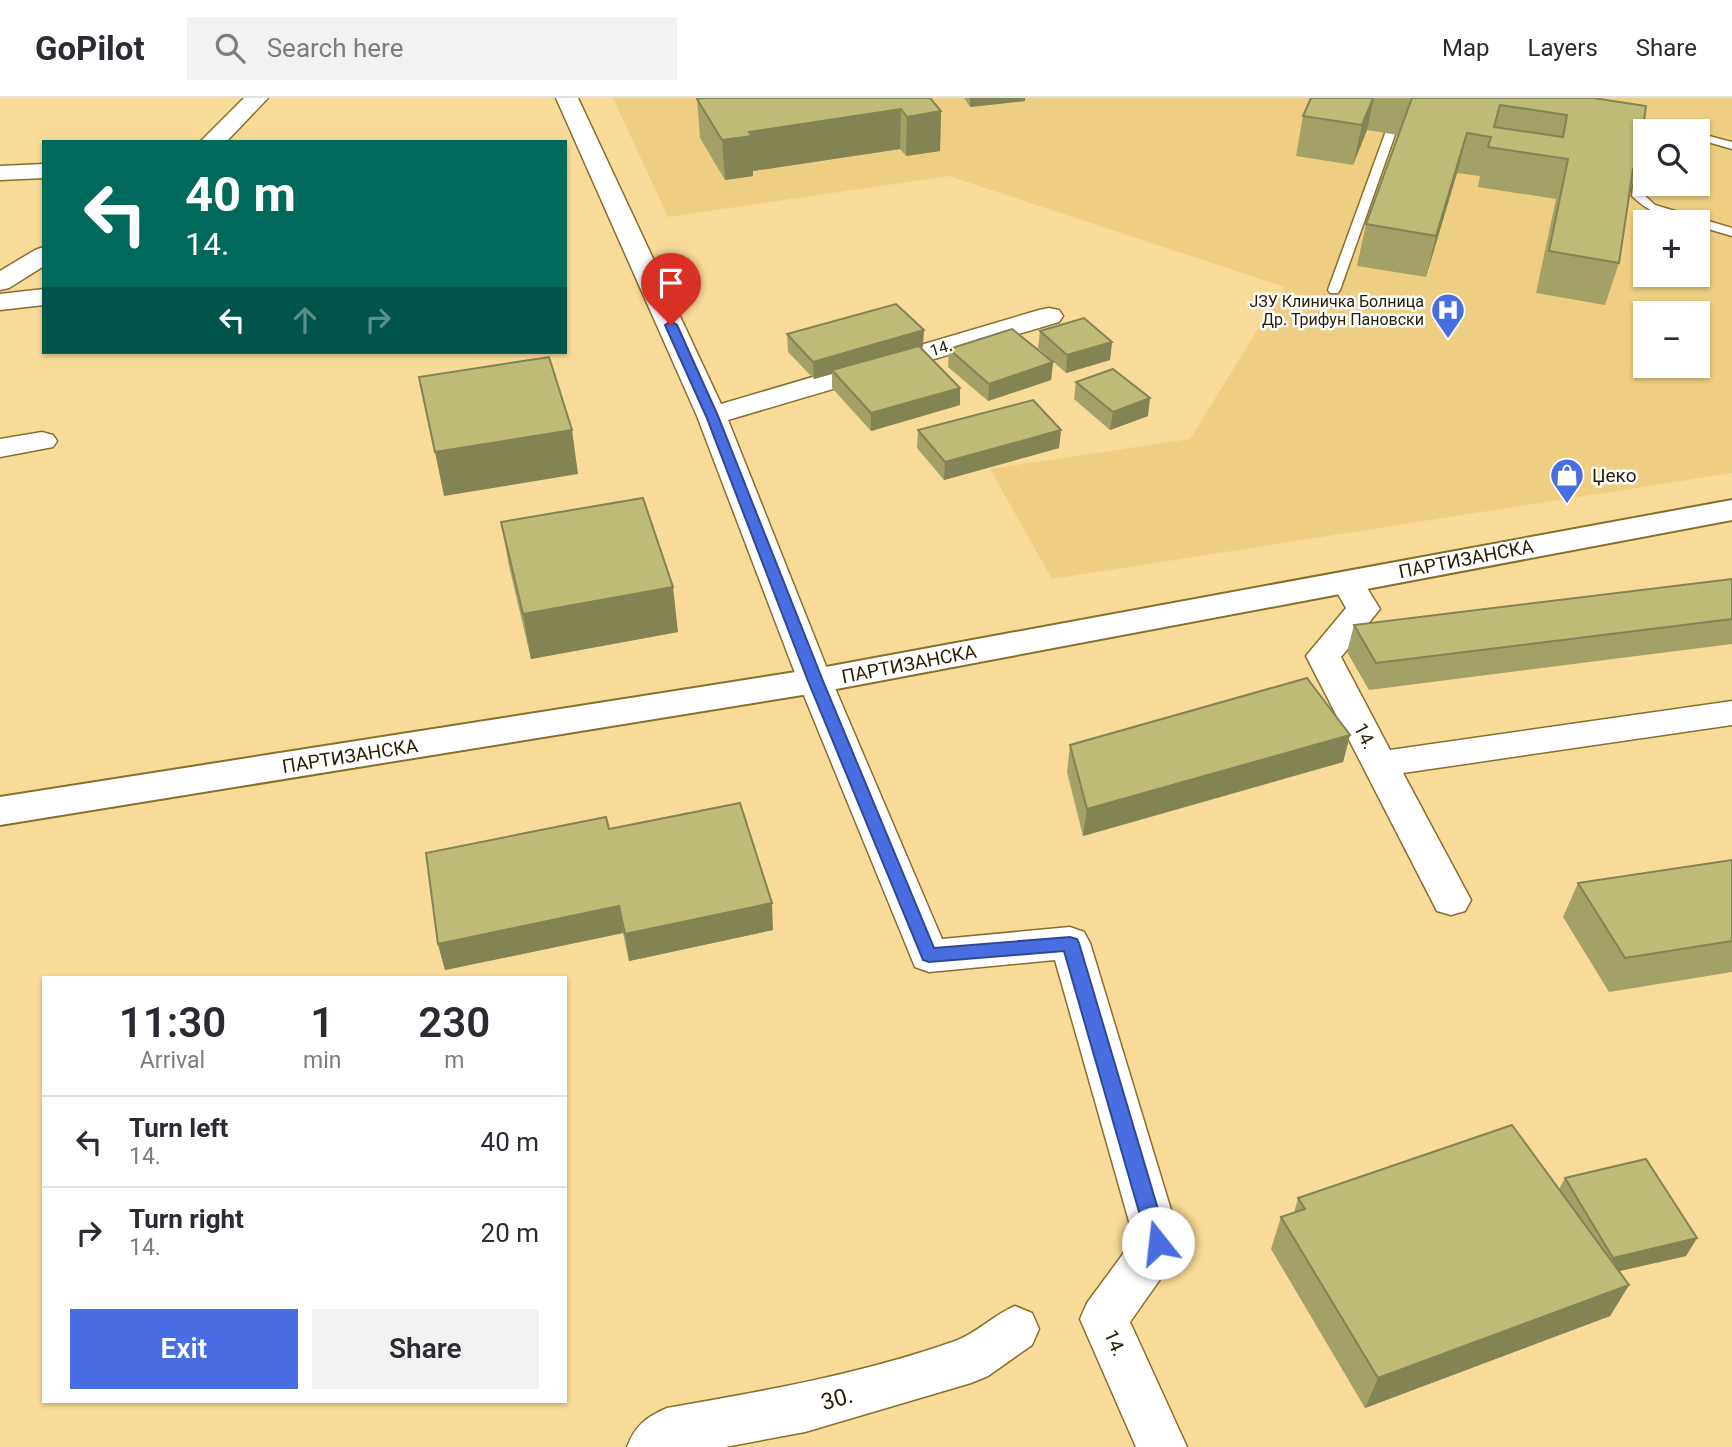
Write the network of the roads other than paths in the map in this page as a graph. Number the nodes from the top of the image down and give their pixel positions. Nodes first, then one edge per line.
1 (257, 98) edge
2 (568, 98) edge
3 (1403, 98) edge
4 (1710, 139) edge
5 (214, 140) edge
6 (1732, 146) edge
7 (42, 171) edge
8 (0, 173) edge
9 (1638, 196) edge
10 (1732, 232) edge
11 (42, 256) edge
12 (0, 282) edge
13 (1334, 290) dead end
14 (42, 297) edge
15 (0, 302) edge
16 (1049, 316) dead end
17 (712, 416) junction
18 (42, 441) dead end
19 (0, 447) edge
20 (1732, 510) edge
21 (1347, 582) junction
22 (815, 681) junction
23 (1732, 713) edge
24 (1379, 764) junction
25 (0, 811) edge
26 (1451, 900) dead end
27 (1014, 1329) dead end
28 (652, 1447) edge
29 (1162, 1447) edge

1 - 5 street
2 - 17 street
3 - 13 lane
4 - 6 lane
7 - 8 street
9 - 10 lane
11 - 12 street
14 - 15 street
16 - 17 street, 14.
17 - 22 street
18 - 19 street
20 - 21 street, ПАРТИЗАНСКА
21 - 22 street, ПАРТИЗАНСКА
21 - 24 street, 14.
22 - 25 street, ПАРТИЗАНСКА
22 - 29 street, 14.
23 - 24 street
24 - 26 street, 14.
27 - 28 street, 30.

